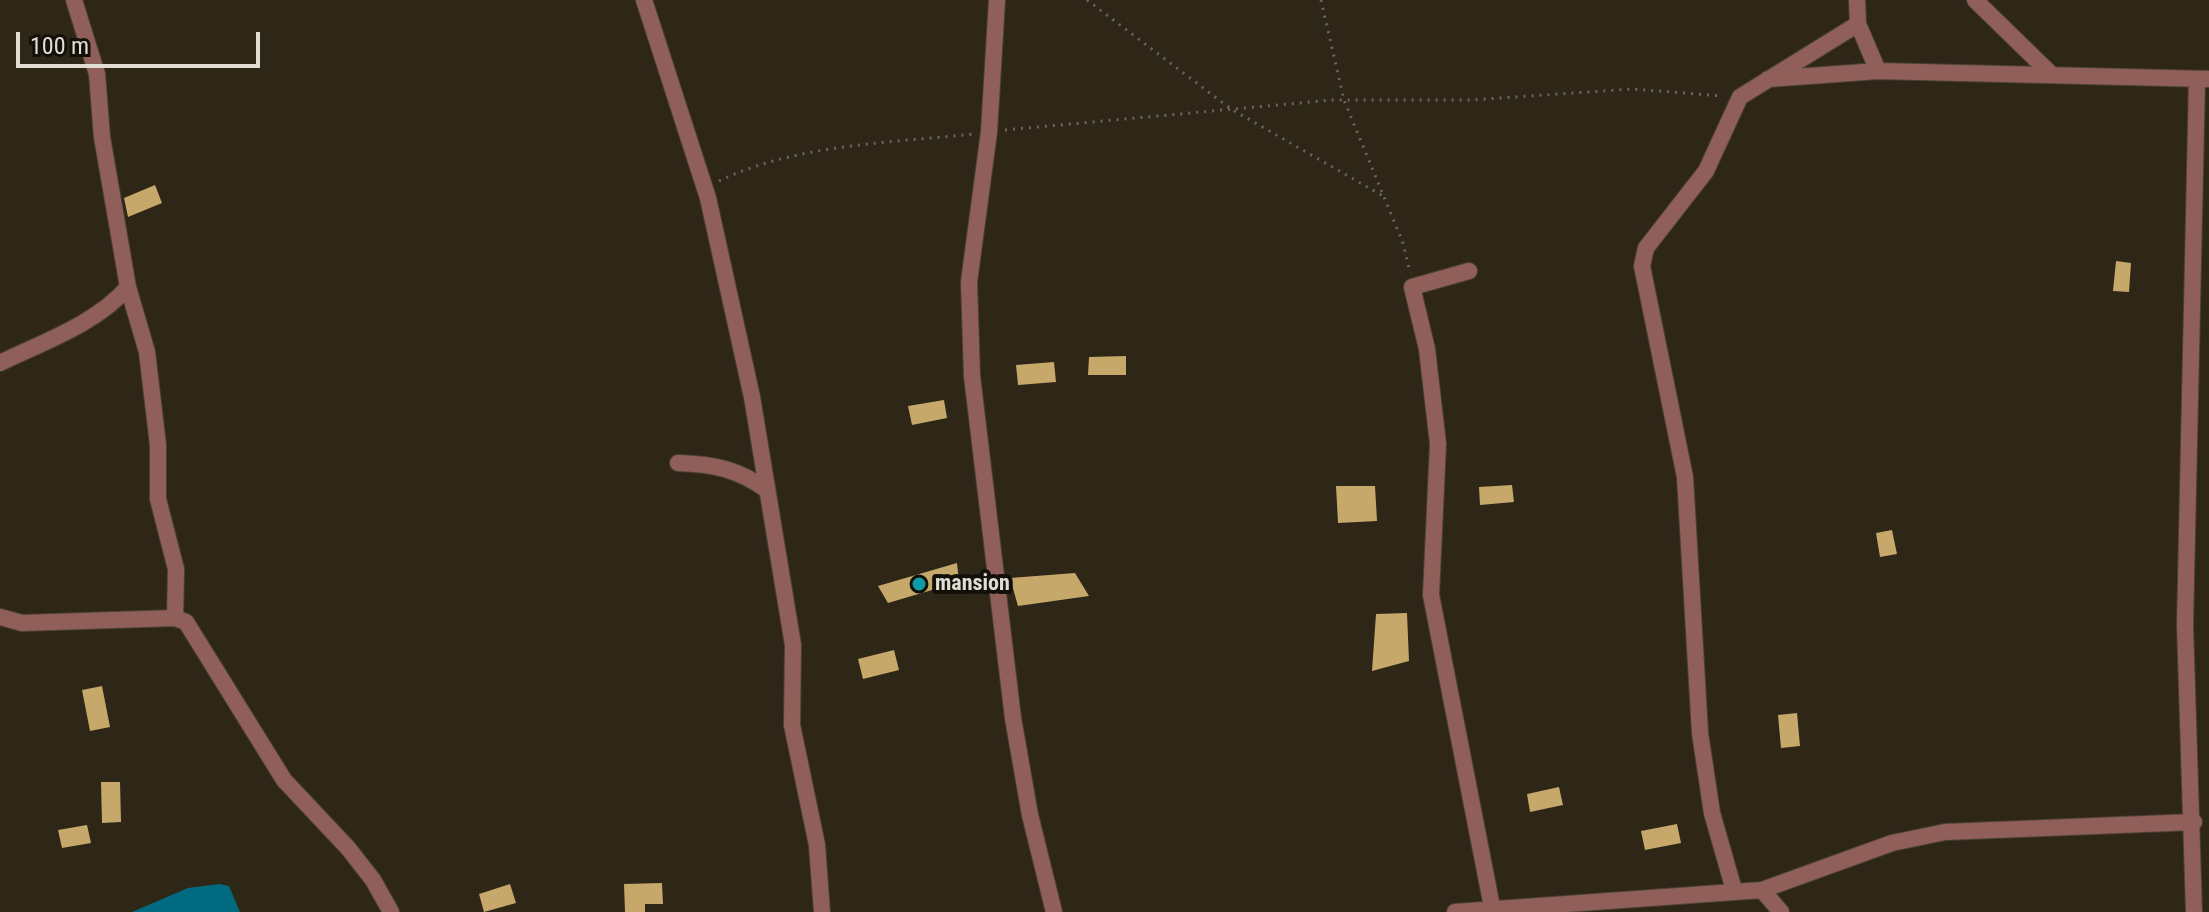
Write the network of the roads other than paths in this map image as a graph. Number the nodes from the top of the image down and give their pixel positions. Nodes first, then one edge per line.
1 (74, 0) edge
2 (644, 0) edge
3 (997, 0) edge
4 (1857, 0) edge
5 (1975, 0) edge
6 (1858, 24) junction
7 (1878, 71) junction
8 (2052, 75) junction
9 (2203, 79) edge
10 (1763, 80) junction
11 (1469, 271) dead end
12 (128, 287) junction
13 (0, 363) edge
14 (678, 463) dead end
15 (767, 490) junction
16 (0, 617) edge
17 (175, 618) junction
18 (2201, 807) edge
19 (2194, 822) junction
20 (1734, 890) junction
21 (1762, 890) junction
22 (1493, 910) edge
23 (391, 912) edge
24 (822, 912) edge
25 (1054, 912) edge
26 (1455, 912) edge
27 (1781, 912) edge
28 (2194, 912) edge

1 - 12 street
2 - 15 street
3 - 25 street
4 - 6 street
5 - 8 street
6 - 7 street
6 - 10 street
7 - 8 street
7 - 10 street
8 - 9 street
9 - 18 street
10 - 20 street
11 - 22 street
12 - 13 street
12 - 17 street
14 - 15 street
15 - 24 street
16 - 17 street
17 - 23 street
18 - 19 street
19 - 21 street
19 - 28 street
20 - 21 street
20 - 22 street
21 - 27 street
22 - 26 street

